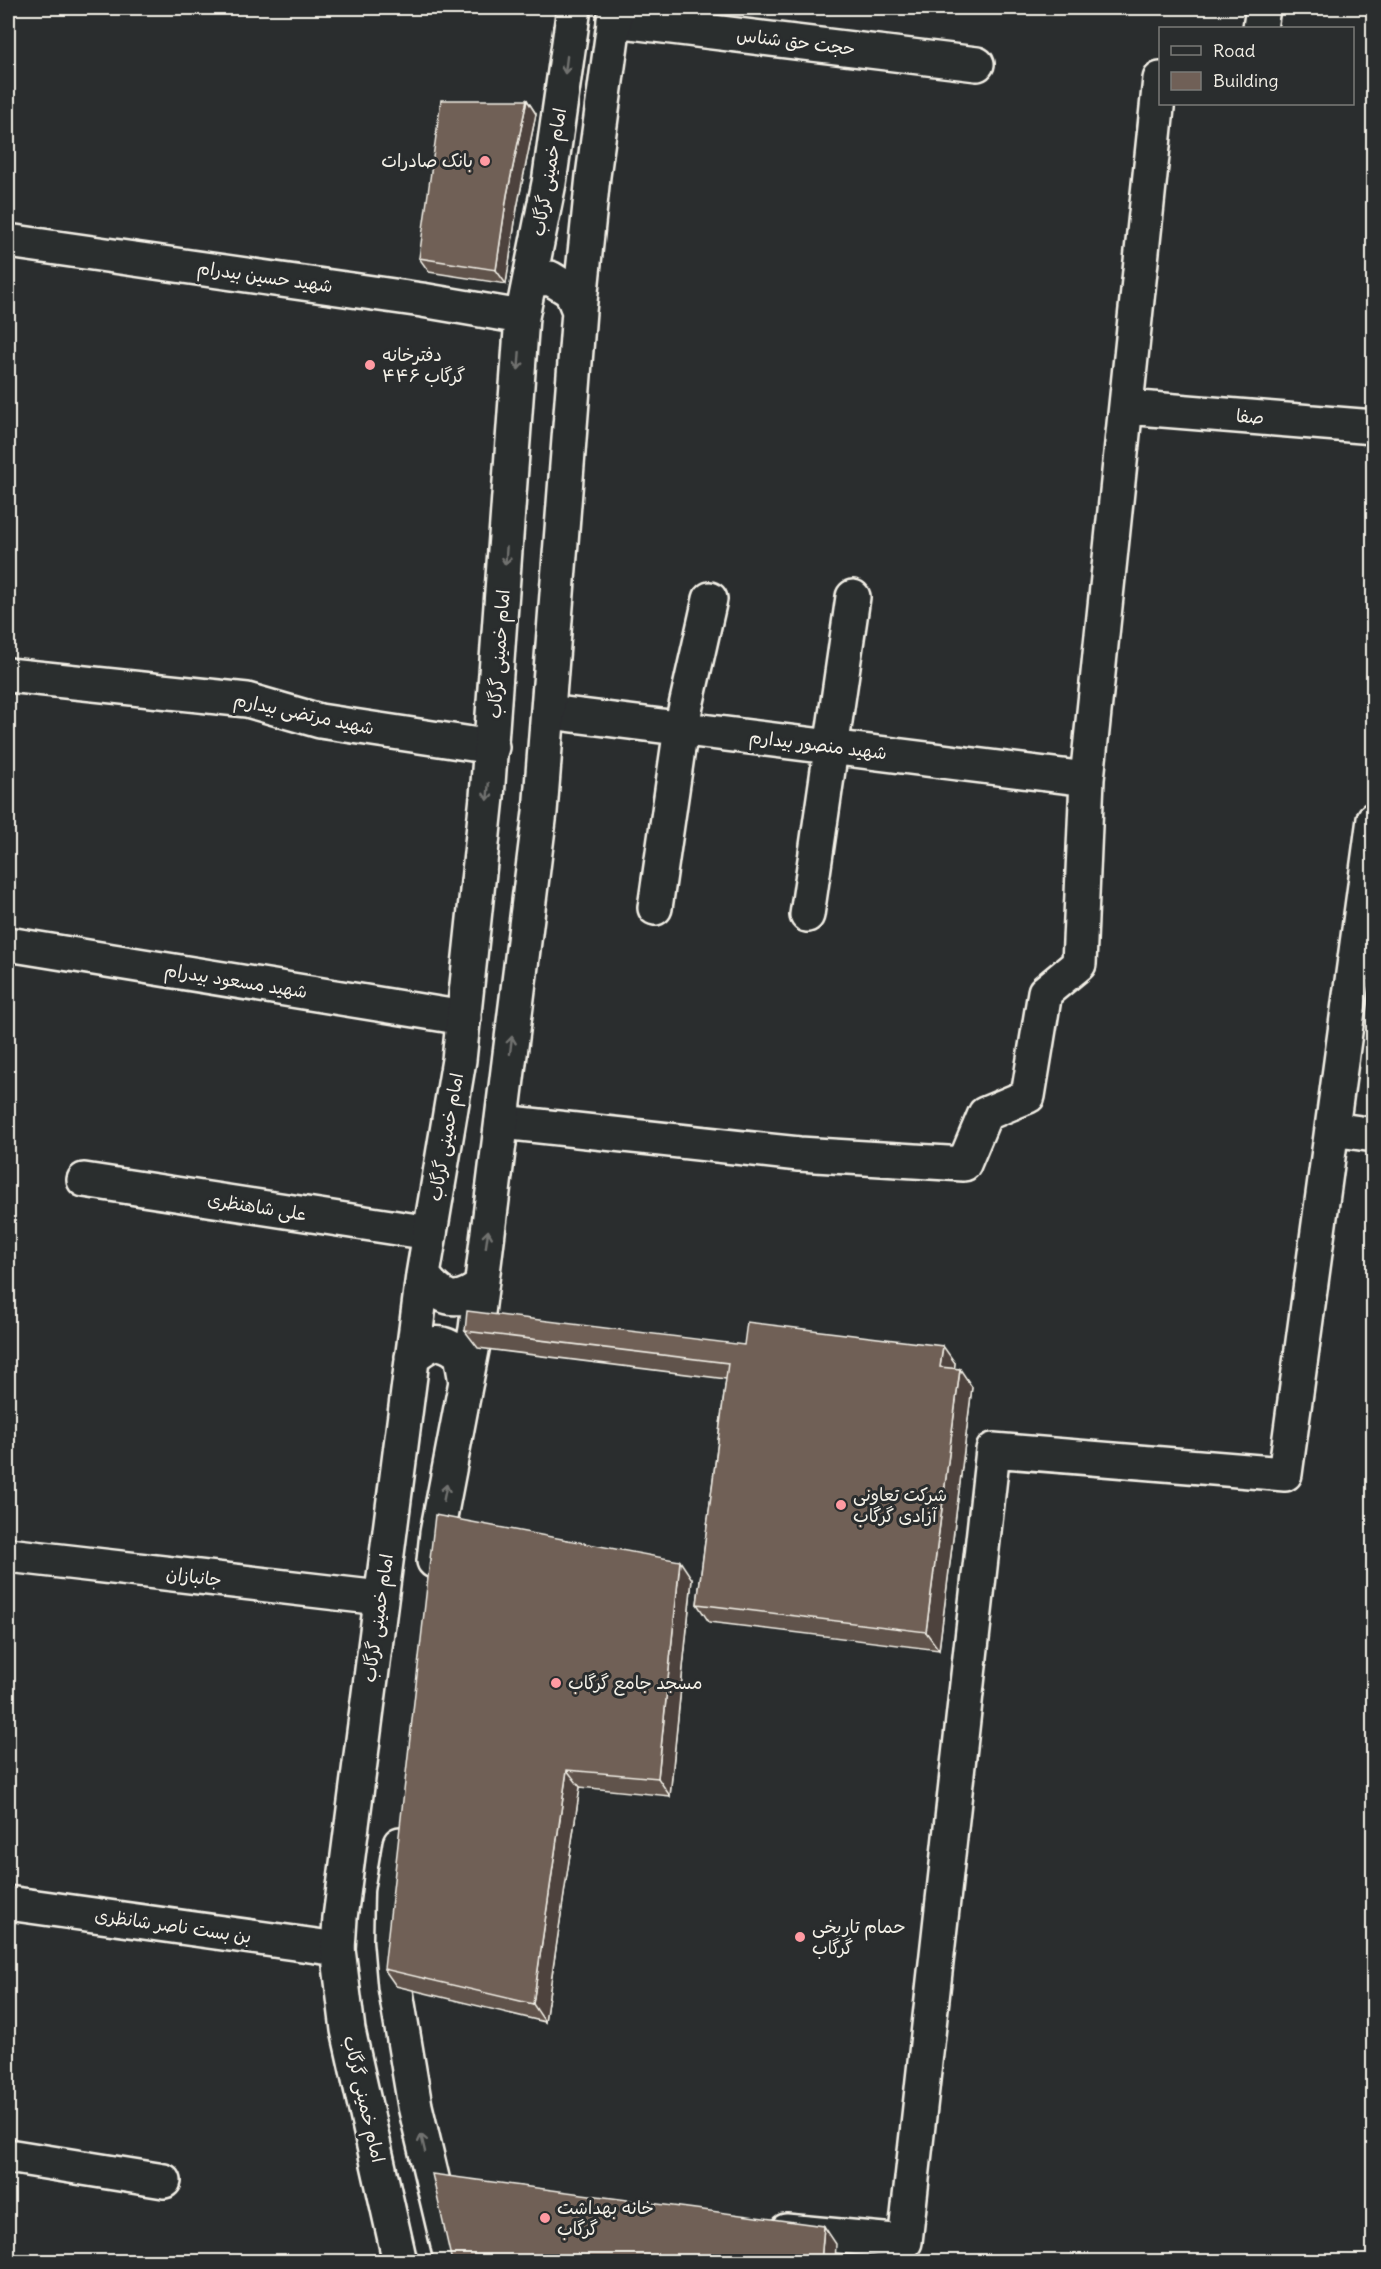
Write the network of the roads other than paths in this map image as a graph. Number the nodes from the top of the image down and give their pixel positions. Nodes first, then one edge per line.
1 (574, 8) edge
2 (1263, 8) edge
3 (615, 14) edge
4 (1260, 27) edge
5 (977, 64) dead end
6 (1159, 98) edge
7 (593, 176) junction
8 (549, 183) junction
9 (8, 241) edge
10 (525, 302) junction
11 (579, 311) junction
12 (1126, 407) junction
13 (1374, 427) edge
14 (853, 597) dead end
15 (710, 599) dead end
16 (8, 675) edge
17 (549, 712) junction
18 (681, 728) junction
19 (492, 747) junction
20 (830, 747) junction
21 (1087, 779) junction
22 (1374, 819) edge
23 (1370, 878) edge
24 (655, 908) dead end
25 (807, 915) dead end
26 (8, 944) edge
27 (464, 1017) junction
28 (502, 1122) junction
29 (1333, 1129) junction
30 (1374, 1135) edge
31 (84, 1180) dead end
32 (430, 1233) junction
33 (423, 1275) junction
34 (480, 1287) junction
35 (412, 1357) junction
36 (466, 1382) junction
37 (8, 1555) edge
38 (431, 1592) edge
39 (380, 1598) junction
40 (405, 1814) edge
41 (8, 1903) edge
42 (338, 1949) junction
43 (8, 2156) edge
44 (164, 2181) dead end
45 (433, 2186) junction
46 (468, 2191) edge
47 (757, 2227) edge
48 (400, 2262) edge
49 (452, 2262) edge

1 -> 8 street, امام خمینی گرگاب
2 - 4 street
3 - 5 street, حجت حق شناس
3 - 7 street
6 - 12 street
7 - 8 street
7 - 11 street
8 - 10 street, امام خمینی گرگاب
9 - 10 street, شهید حسین بیدرام
10 - 11 street
10 -> 19 street, امام خمینی گرگاب
11 - 17 street
12 - 13 street, صفا
12 - 21 street
14 - 20 street
15 - 18 street
16 - 19 street, شهيد مرتضی بیدارم
17 - 18 street, شهيد منصور بیدارم
28 -> 17 street
18 - 20 street, شهيد منصور بیدارم
18 - 24 street
19 -> 27 street, امام خمینی گرگاب
20 - 21 street, شهيد منصور بیدارم
20 - 25 street
21 - 28 street
22 - 23 street
23 - 29 street
26 - 27 street, شهید مسعود بیدرام
27 - 32 street, امام خمینی گرگاب
34 -> 28 street
29 - 30 street
29 - 47 street
31 - 32 street, علی شاهنظری
32 - 33 street, امام خمینی گرگاب
33 - 34 street
33 - 35 street, امام خمینی گرگاب
34 - 36 street
35 - 36 street
35 - 39 street, امام خمینی گرگاب
38 -> 36 street
37 - 39 street, جانبازان
39 - 42 street, امام خمینی گرگاب
45 -> 40 street
41 - 42 street, بن بست ناصر شانظری
42 - 48 street, امام خمینی گرگاب
43 - 44 street
45 - 46 street
45 - 49 street

